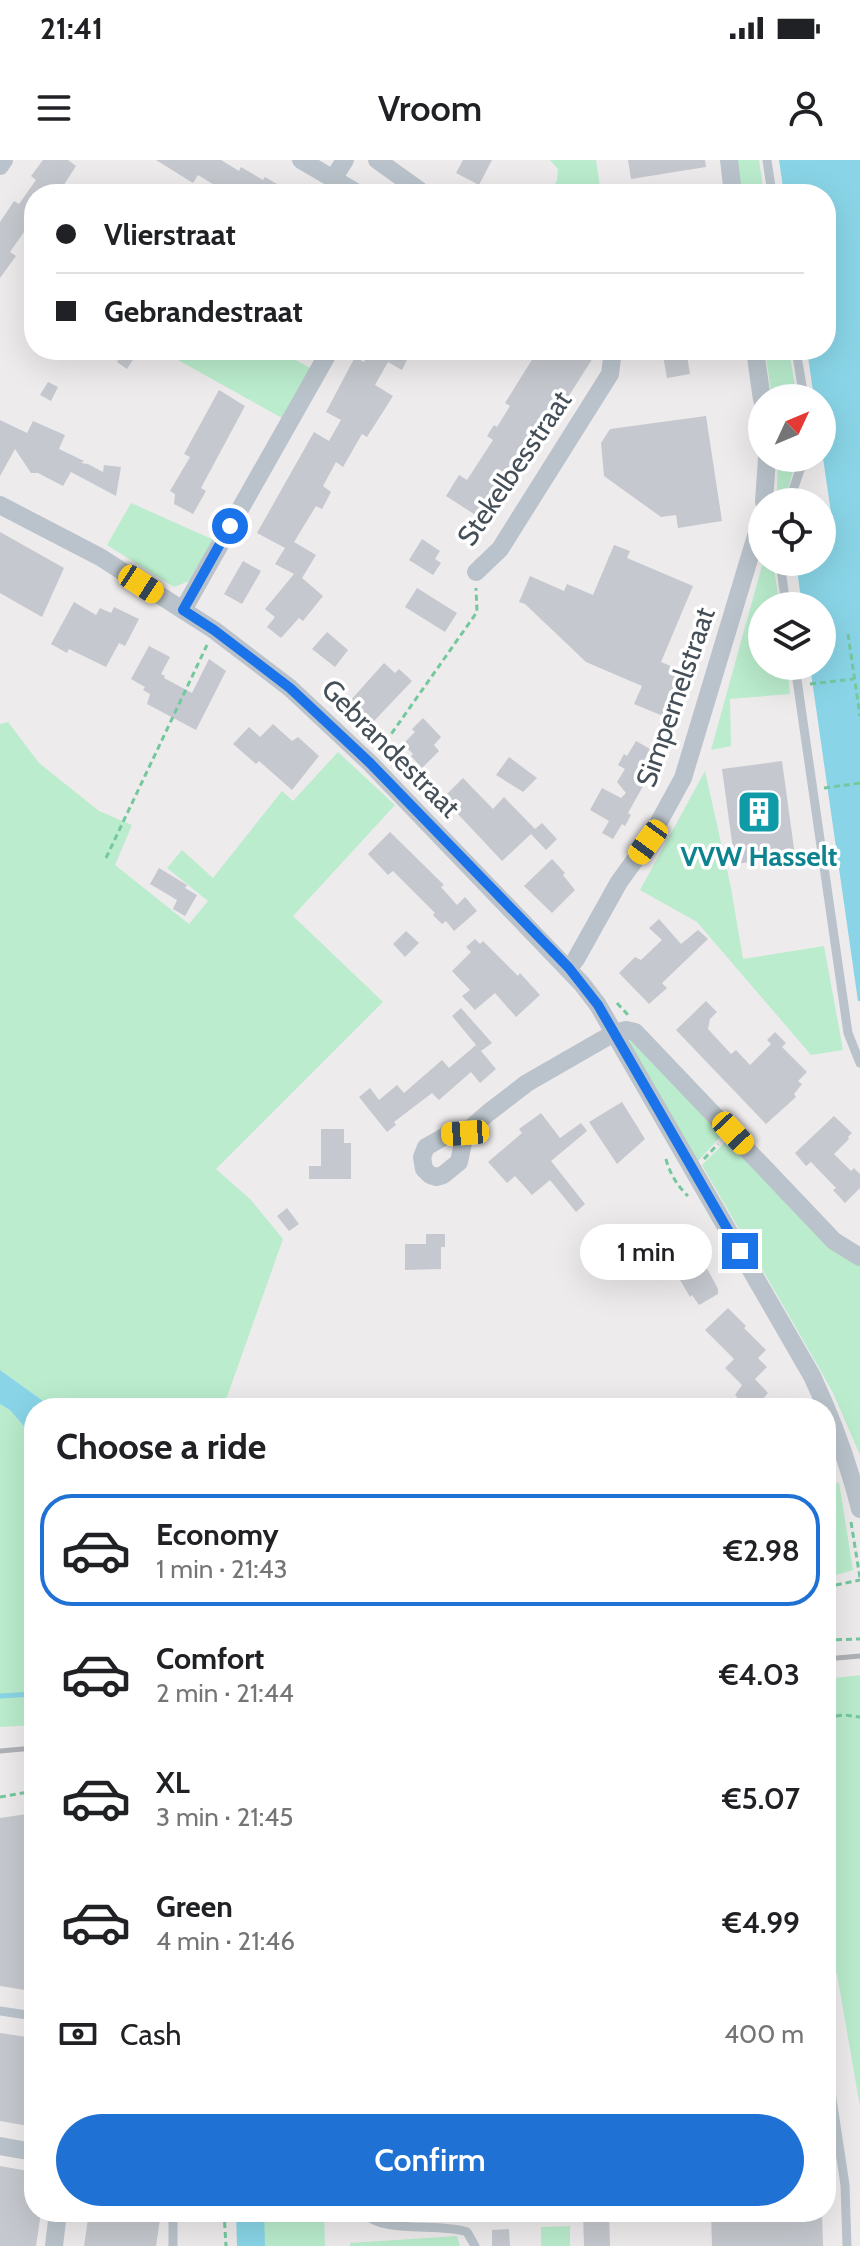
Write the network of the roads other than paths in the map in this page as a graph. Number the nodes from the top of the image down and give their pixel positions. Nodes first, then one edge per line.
1 (4, 160) edge
2 (301, 160) edge
3 (345, 160) edge
4 (377, 160) edge
5 (729, 160) edge
6 (767, 160) edge
7 (0, 166) edge
8 (333, 179) junction
9 (342, 184) edge
10 (411, 184) edge
11 (732, 184) edge
12 (771, 184) edge
13 (324, 360) edge
14 (612, 360) edge
15 (756, 360) edge
16 (798, 360) edge
17 (760, 384) edge
18 (802, 384) edge
19 (0, 505) edge
20 (748, 562) edge
21 (476, 572) road end
22 (183, 610) junction
23 (797, 680) edge
24 (569, 968) junction
25 (614, 1033) junction
26 (860, 1063) edge
27 (465, 1133) dead end
28 (860, 1257) edge
29 (822, 1398) edge
30 (836, 1431) edge
31 (860, 1509) edge
32 (0, 2011) edge
33 (24, 2015) edge
34 (836, 2133) edge
35 (0, 2146) edge
36 (24, 2150) edge
37 (57, 2222) edge
38 (173, 2222) edge
39 (376, 2222) edge
40 (54, 2246) edge
41 (173, 2246) edge
42 (475, 2246) edge
43 (847, 2246) edge

1 - 7 street
2 - 8 street
3 - 8 street
4 - 10 street
5 - 11 street
6 - 12 lane
8 - 9 street
13 - 22 street
14 - 21 street, Stekelbesstraat
15 - 17 street
16 - 18 lane
19 - 22 street, Gebrandestraat
20 - 24 street, Simpernelstraat
22 - 24 street, Gebrandestraat
23 - 26 lane
24 - 25 street, Gebrandestraat
25 - 27 street
25 - 28 street
25 - 29 street, Gebrandestraat
30 - 31 street, Gebrandestraat
32 - 33 lane
34 - 43 lane
35 - 36 street
37 - 40 street
38 - 41 lane
39 - 42 lane

